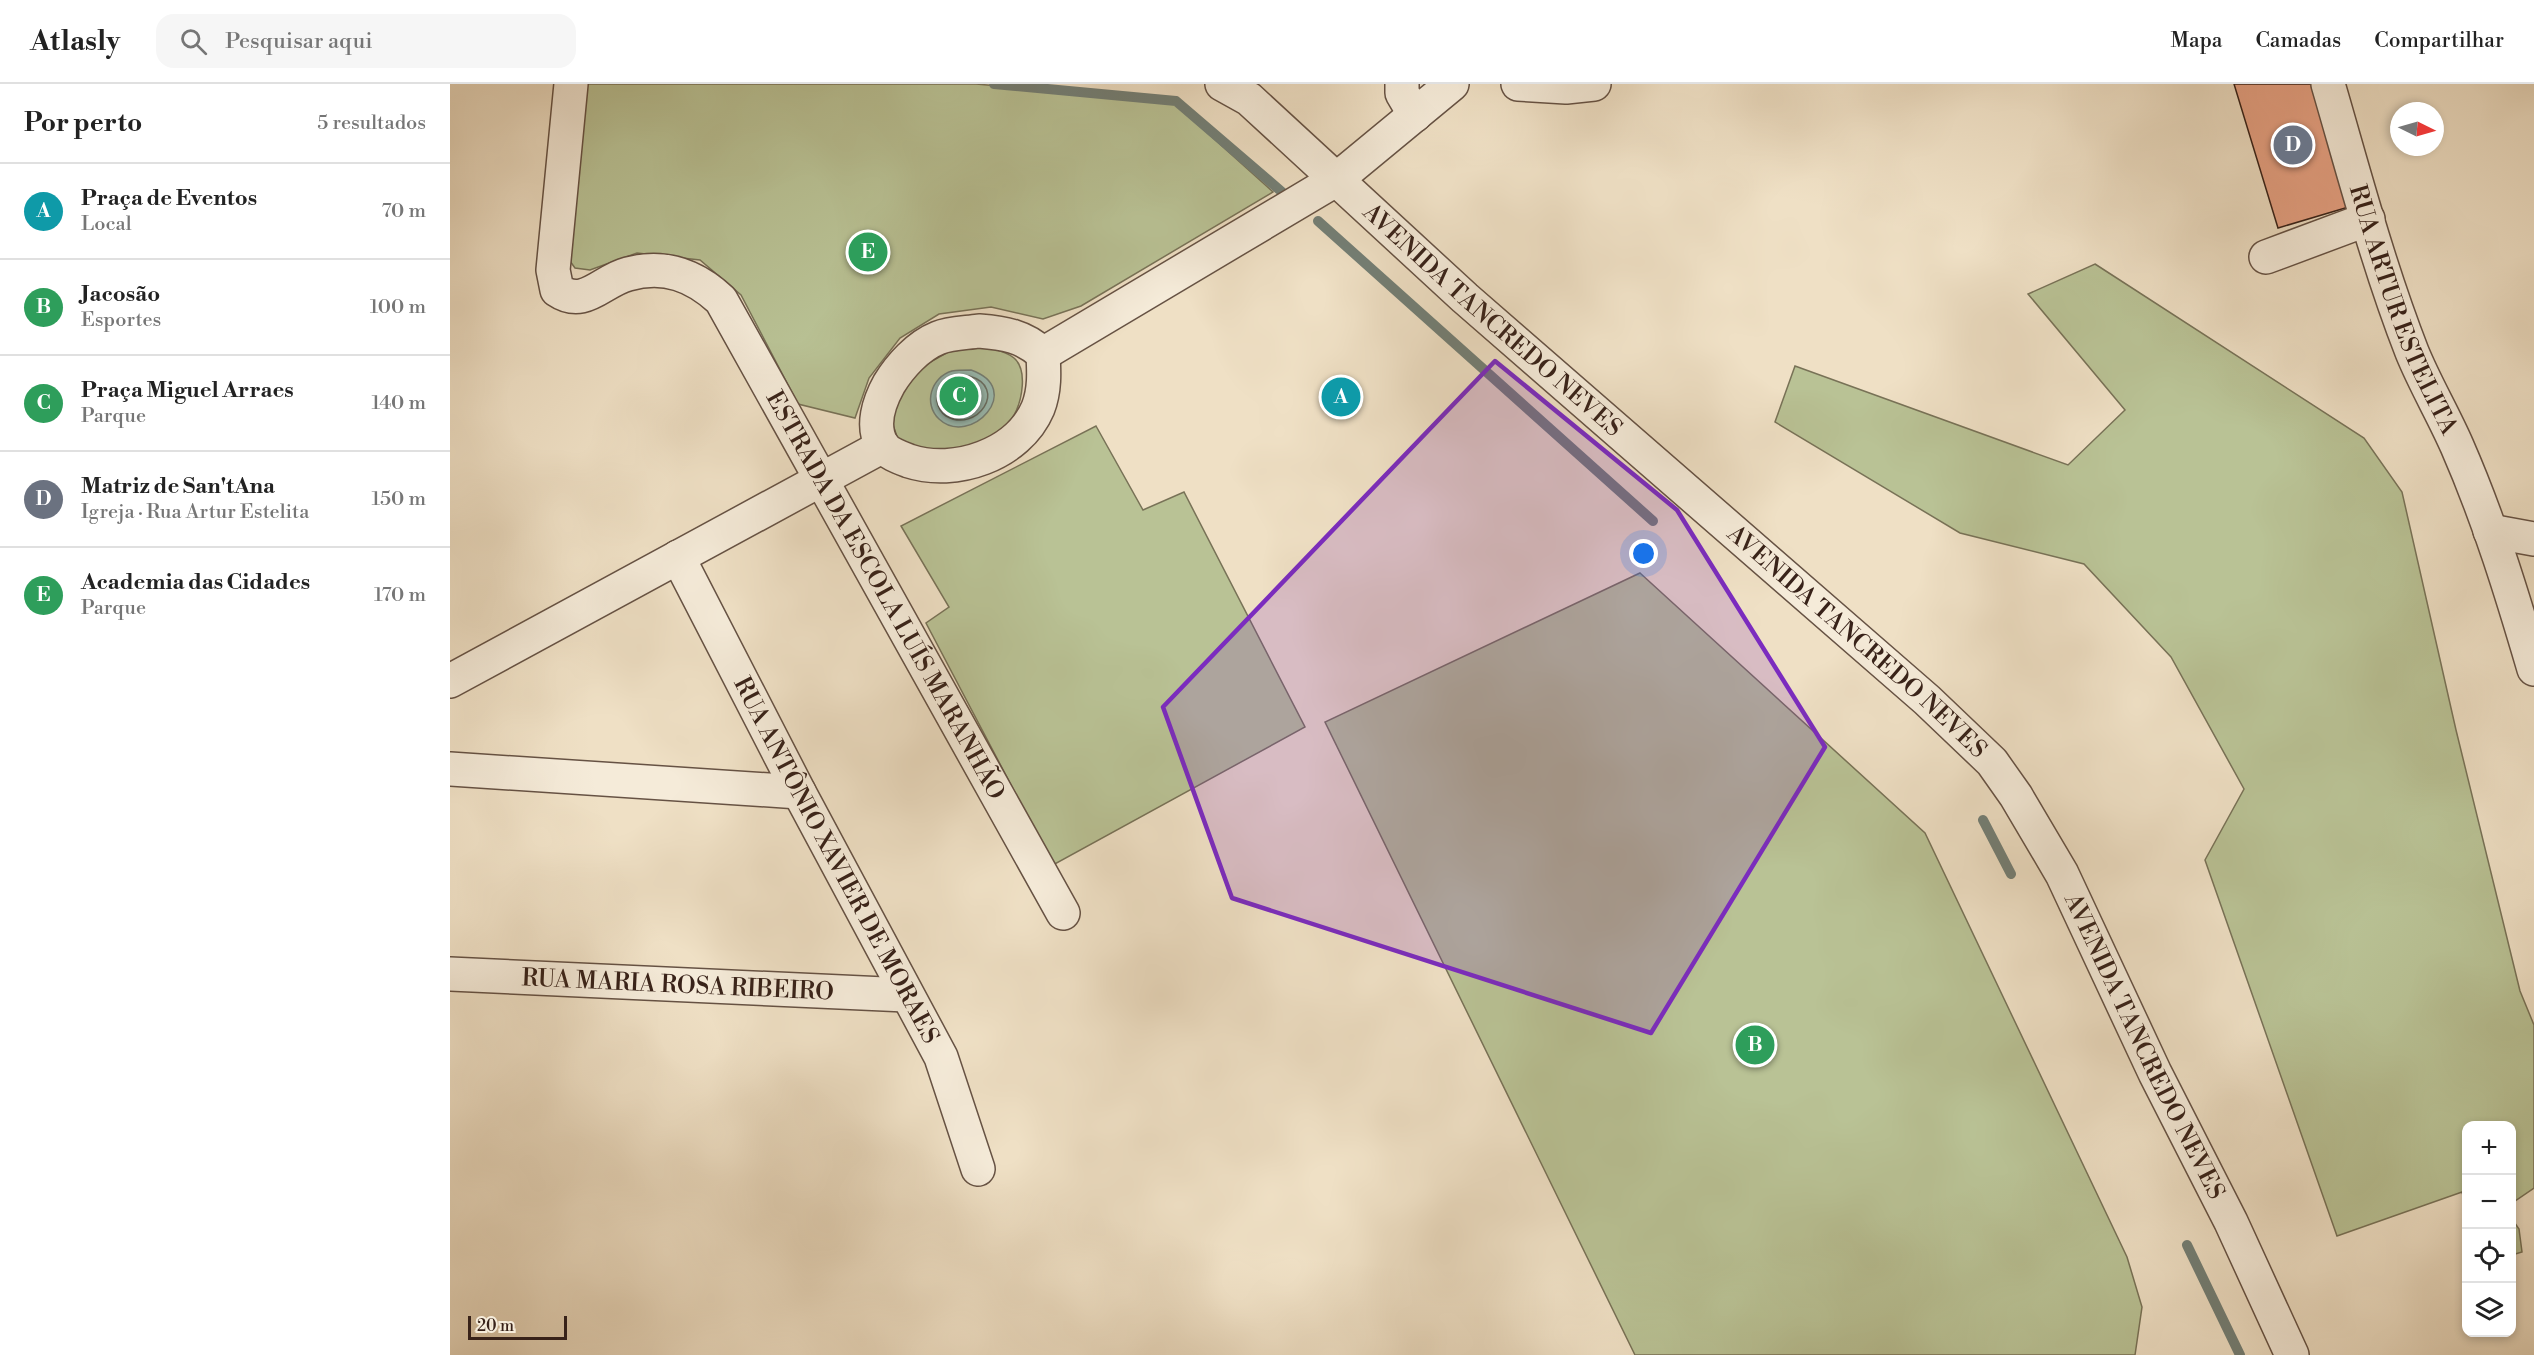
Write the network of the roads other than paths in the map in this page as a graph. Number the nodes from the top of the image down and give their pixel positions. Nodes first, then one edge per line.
1 (571, 84) edge
2 (1222, 84) edge
3 (1402, 84) edge
4 (1452, 84) edge
5 (1518, 84) edge
6 (1594, 84) edge
7 (2328, 84) edge
8 (1415, 116) junction
9 (1337, 179) junction
10 (2368, 219) junction
11 (2266, 257) dead end
12 (1043, 354) junction
13 (883, 446) junction
14 (822, 481) junction
15 (2490, 531) junction
16 (2534, 539) edge
17 (678, 558) junction
18 (2534, 669) edge
19 (450, 681) edge
20 (450, 769) edge
21 (799, 792) junction
22 (1062, 913) dead end
23 (450, 974) edge
24 (906, 995) junction
25 (978, 1169) dead end
26 (2292, 1355) edge

1 - 14 street, ESTRADA DA ESCOLA LUÍS MARANHÃO
2 - 9 street, AVENIDA TANCREDO NEVES
3 - 8 street
4 - 8 street
5 - 6 street
7 - 10 street, RUA ARTUR ESTELITA
8 - 9 street
9 - 12 street
9 - 26 street, AVENIDA TANCREDO NEVES
10 - 11 street
10 - 15 street, RUA ARTUR ESTELITA
12 - 13 street
12 - 13 street
13 - 14 street
14 - 17 street
14 - 22 street, ESTRADA DA ESCOLA LUÍS MARANHÃO
15 - 16 street
15 - 18 street, RUA ARTUR ESTELITA
17 - 19 street
17 - 21 street, RUA ANTÔNIO XAVIER DE MORAES
20 - 21 street
21 - 24 street, RUA ANTÔNIO XAVIER DE MORAES
23 - 24 street, RUA MARIA ROSA RIBEIRO
24 - 25 street, RUA ANTÔNIO XAVIER DE MORAES

